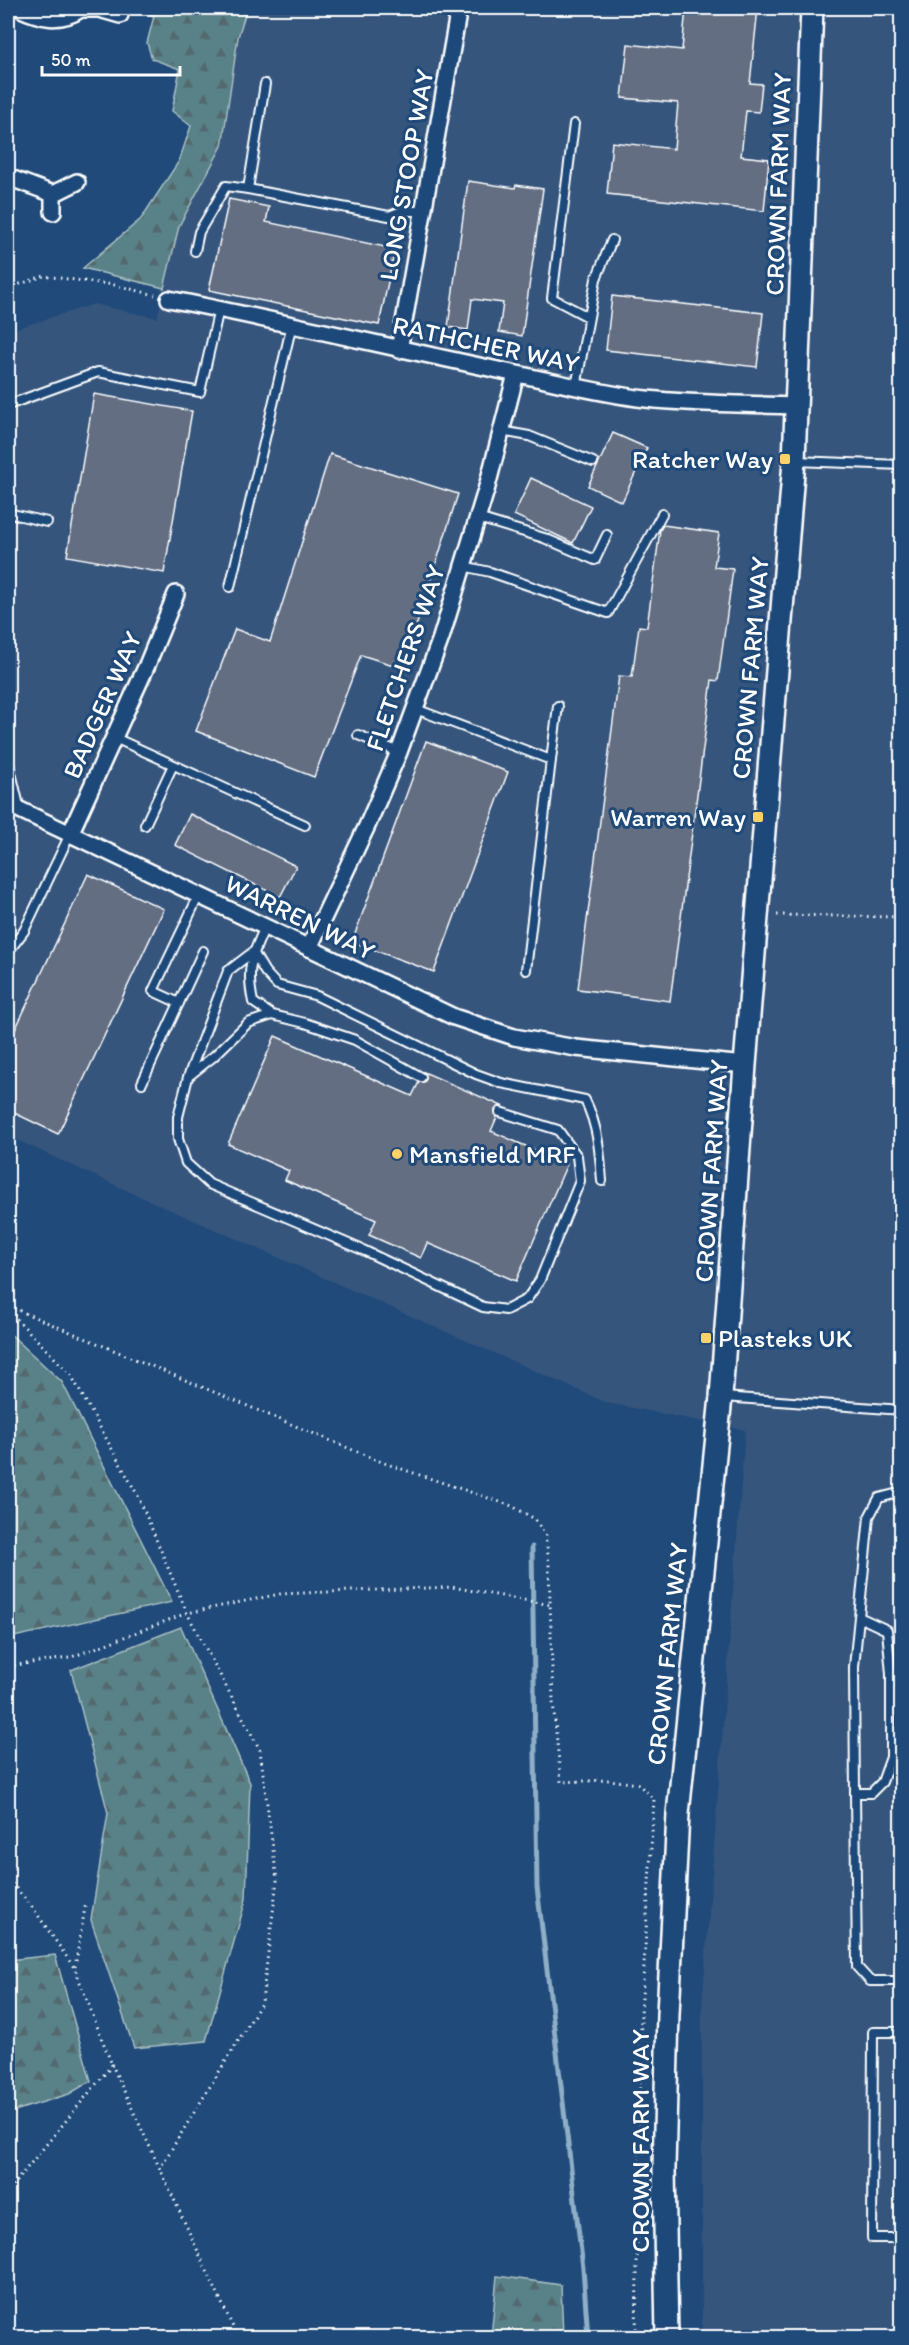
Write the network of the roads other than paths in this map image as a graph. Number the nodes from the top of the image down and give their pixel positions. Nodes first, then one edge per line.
1 (19, 8) edge
2 (81, 8) edge
3 (459, 8) edge
4 (812, 8) edge
5 (120, 15) dead end
6 (265, 84) dead end
7 (574, 124) dead end
8 (8, 177) edge
9 (77, 182) dead end
10 (248, 189) junction
11 (53, 194) junction
12 (424, 211) junction
13 (53, 212) dead end
14 (612, 240) dead end
15 (195, 251) dead end
16 (169, 299) road end
17 (219, 309) junction
18 (588, 317) junction
19 (292, 324) junction
20 (399, 350) junction
21 (516, 374) junction
22 (576, 389) junction
23 (8, 405) edge
24 (797, 406) junction
25 (500, 431) junction
26 (794, 461) junction
27 (593, 462) dead end
28 (902, 465) edge
29 (8, 513) edge
30 (662, 514) dead end
31 (478, 518) junction
32 (47, 522) dead end
33 (607, 535) dead end
34 (463, 566) junction
35 (230, 587) dead end
36 (176, 594) dead end
37 (558, 706) dead end
38 (416, 709) junction
39 (358, 735) dead end
40 (115, 738) junction
41 (399, 752) junction
42 (8, 760) edge
43 (551, 760) junction
44 (173, 765) junction
45 (20, 810) junction
46 (8, 820) edge
47 (145, 825) dead end
48 (305, 825) dead end
49 (70, 834) junction
50 (199, 895) junction
51 (265, 927) junction
52 (309, 948) junction
53 (204, 951) dead end
54 (8, 952) edge
55 (253, 952) junction
56 (526, 970) dead end
57 (179, 1003) junction
58 (272, 1015) junction
59 (745, 1065) junction
60 (188, 1077) junction
61 (421, 1077) dead end
62 (142, 1083) dead end
63 (500, 1112) dead end
64 (602, 1181) dead end
65 (721, 1397) junction
66 (902, 1410) edge
67 (902, 1492) edge
68 (859, 1617) junction
69 (855, 1793) junction
70 (902, 1981) edge
71 (902, 2032) edge
72 (902, 2238) edge
73 (667, 2337) edge

1 - 2 street
2 - 5 street
3 - 12 street, LONG STOOP WAY
4 - 24 street, CROWN FARM WAY
6 - 10 lane
7 - 18 lane
8 - 11 street
9 - 11 street
10 - 12 lane
10 - 15 lane
11 - 13 street
12 - 20 street, LONG STOOP WAY
14 - 18 lane
16 - 17 street, RATHCHER WAY
17 - 19 street, RATHCHER WAY
17 - 23 lane
18 - 22 lane
19 - 20 street, RATHCHER WAY
19 - 35 lane
20 - 21 street, RATHCHER WAY
21 - 22 street, RATHCHER WAY
21 - 25 street, FLETCHERS WAY
22 - 24 street, RATHCHER WAY
24 - 26 street, CROWN FARM WAY
25 - 27 lane
25 - 31 street, FLETCHERS WAY
26 - 28 lane
26 - 59 street, CROWN FARM WAY
29 - 32 lane
30 - 34 lane
31 - 33 lane
31 - 34 street, FLETCHERS WAY
34 - 38 street, FLETCHERS WAY
36 - 40 street, BADGER WAY
37 - 43 lane
38 - 41 street, FLETCHERS WAY
38 - 43 lane
39 - 41 lane
40 - 44 lane
40 - 49 street, BADGER WAY
41 - 52 street, FLETCHERS WAY
42 - 45 lane
43 - 56 lane
44 - 47 lane
44 - 48 lane
45 - 46 lane
45 - 49 street, WARREN WAY
49 - 50 street, WARREN WAY
49 - 54 lane
50 - 51 street, WARREN WAY
50 - 57 lane
51 - 52 street, WARREN WAY
51 - 55 lane
52 - 59 street, WARREN WAY
53 - 57 lane
55 - 58 lane
55 - 60 lane
55 - 64 lane
57 - 62 lane
58 - 60 lane
58 - 61 lane
59 - 65 street, CROWN FARM WAY
60 - 63 lane
65 - 66 lane
65 - 73 street, CROWN FARM WAY
67 - 68 lane
68 - 69 lane
68 - 69 lane
69 - 70 lane
71 - 72 lane

